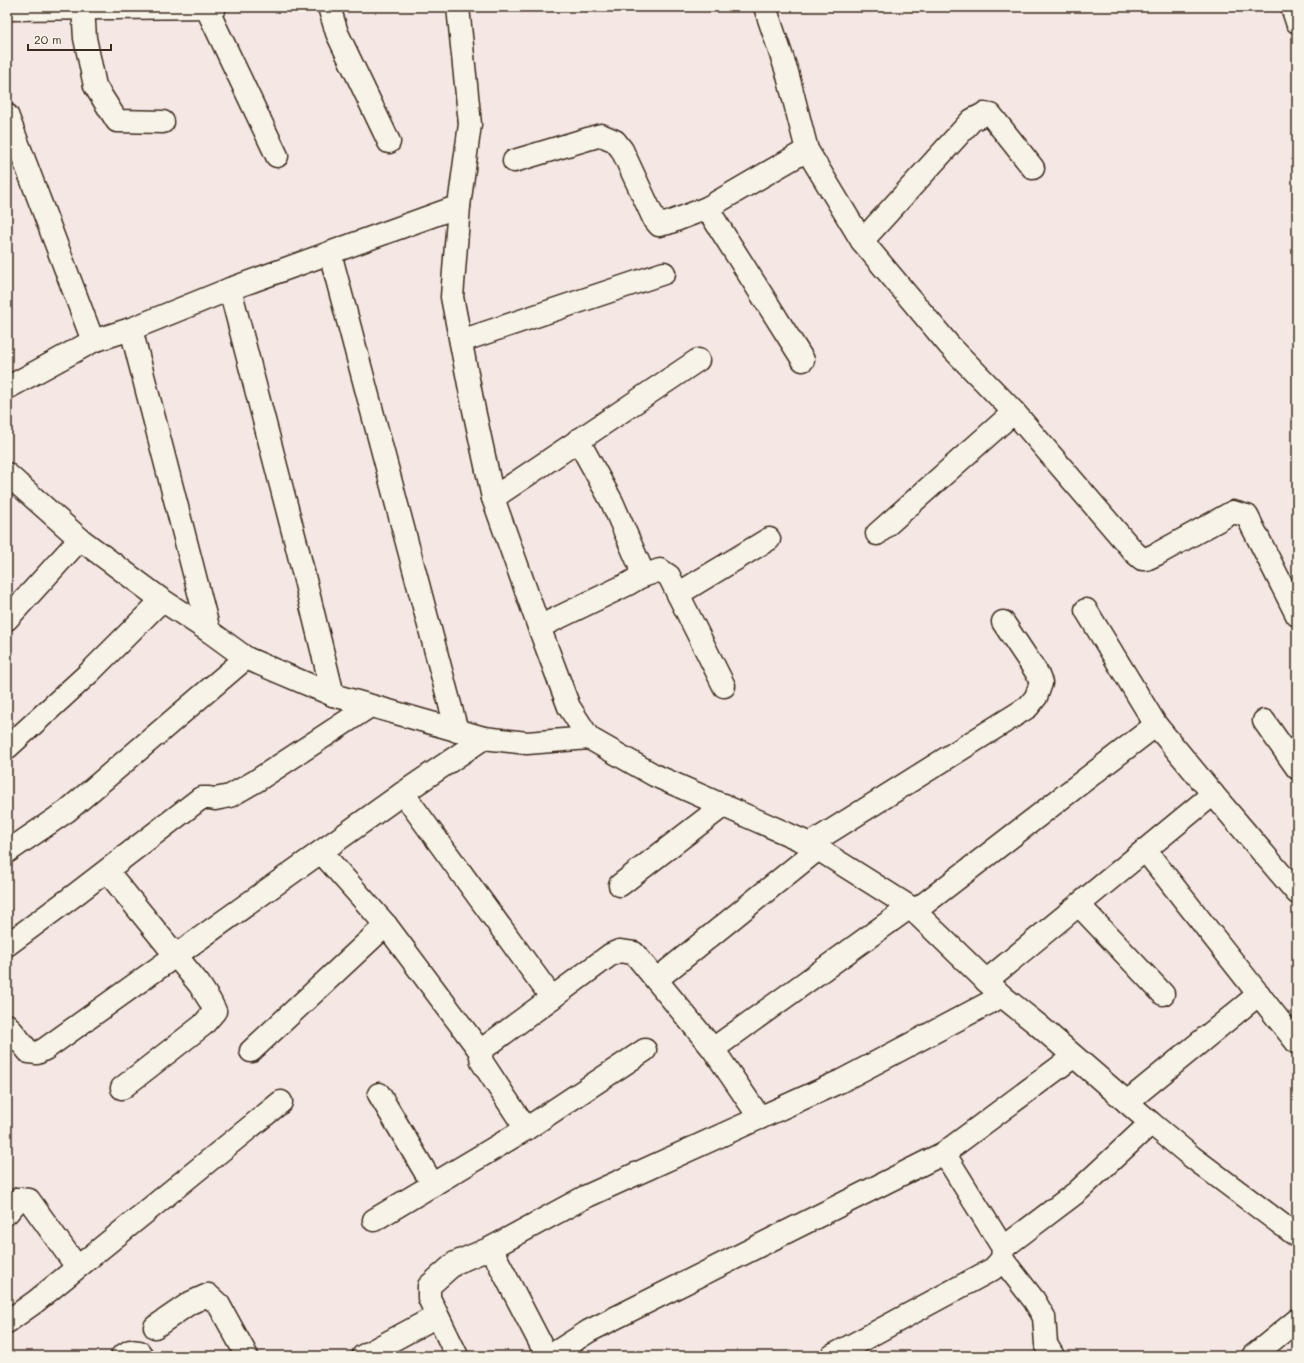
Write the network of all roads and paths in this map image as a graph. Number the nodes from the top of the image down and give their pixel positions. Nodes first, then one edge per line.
1 (206, 7) edge
2 (216, 7) edge
3 (329, 7) edge
4 (458, 7) edge
5 (765, 7) edge
6 (1292, 7) edge
7 (83, 8) edge
8 (7, 9) edge
9 (1297, 22) edge
10 (7, 115) edge
11 (163, 122) dead end
12 (389, 142) dead end
13 (807, 150) junction
14 (277, 156) dead end
15 (514, 161) dead end
16 (1033, 168) dead end
17 (459, 206) junction
18 (707, 208) junction
19 (862, 241) junction
20 (330, 253) junction
21 (664, 273) dead end
22 (230, 289) junction
23 (131, 329) junction
24 (93, 341) junction
25 (461, 341) junction
26 (698, 360) dead end
27 (803, 360) dead end
28 (7, 388) edge
29 (1014, 412) junction
30 (578, 440) junction
31 (7, 474) edge
32 (493, 498) junction
33 (877, 534) dead end
34 (80, 539) junction
35 (768, 539) dead end
36 (640, 577) junction
37 (678, 594) junction
38 (162, 600) junction
39 (1086, 610) dead end
40 (1297, 615) edge
41 (7, 619) edge
42 (1003, 622) dead end
43 (538, 627) junction
44 (209, 631) junction
45 (246, 658) junction
46 (724, 686) dead end
47 (333, 695) junction
48 (370, 706) junction
49 (1264, 721) dead end
50 (1156, 724) junction
51 (457, 731) junction
52 (484, 738) junction
53 (589, 738) junction
54 (7, 748) edge
55 (1297, 768) edge
56 (403, 793) junction
57 (1213, 794) junction
58 (724, 805) junction
59 (814, 847) junction
60 (1145, 850) junction
61 (7, 852) edge
62 (321, 852) junction
63 (107, 871) junction
64 (620, 885) dead end
65 (1297, 893) edge
66 (1079, 905) junction
67 (913, 909) junction
68 (386, 925) junction
69 (7, 946) edge
70 (176, 955) junction
71 (656, 980) junction
72 (986, 981) junction
73 (1163, 994) dead end
74 (1259, 994) junction
75 (1002, 996) junction
76 (552, 998) junction
77 (7, 1025) edge
78 (1297, 1043) edge
79 (713, 1049) junction
80 (645, 1050) dead end
81 (251, 1051) dead end
82 (480, 1051) junction
83 (1073, 1057) junction
84 (122, 1088) dead end
85 (379, 1094) dead end
86 (281, 1102) dead end
87 (1127, 1102) junction
88 (760, 1118) junction
89 (1151, 1123) junction
90 (526, 1129) junction
91 (944, 1153) junction
92 (433, 1185) junction
93 (7, 1213) edge
94 (374, 1220) dead end
95 (1297, 1236) edge
96 (491, 1248) junction
97 (1002, 1254) junction
98 (77, 1267) junction
99 (437, 1316) junction
100 (1297, 1320) edge
101 (7, 1322) edge
102 (155, 1327) dead end
103 (122, 1356) edge
104 (142, 1356) edge
105 (247, 1356) edge
106 (362, 1356) edge
107 (458, 1356) edge
108 (547, 1356) edge
109 (550, 1356) edge
110 (832, 1356) edge
111 (1053, 1356) edge
112 (1253, 1356) edge

1 - 2 street
1 - 7 street
1 - 14 street
3 - 12 street
4 - 17 street
5 - 13 street
6 - 9 street
7 - 8 street
7 - 11 street
10 - 24 street
13 - 18 street
13 - 19 street
15 - 18 street
16 - 19 street
17 - 20 street
17 - 25 street
18 - 27 street
19 - 29 street
20 - 22 street
20 - 51 street
21 - 25 street
22 - 23 street
22 - 47 street
23 - 24 street
23 - 44 street
24 - 28 street
25 - 32 street
26 - 30 street
29 - 33 street
29 - 40 street
30 - 32 street
30 - 36 street
31 - 34 street
32 - 43 street
34 - 38 street
34 - 41 street
35 - 37 street
36 - 37 street
36 - 43 street
37 - 46 street
38 - 44 street
38 - 54 street
39 - 50 street
42 - 59 street
43 - 53 street
44 - 45 street
45 - 47 street
45 - 61 street
47 - 48 street
48 - 51 street
48 - 63 street
49 - 55 street
50 - 57 street
50 - 67 street
51 - 52 street
52 - 53 street
52 - 56 street
53 - 58 street
56 - 62 street
56 - 76 street
57 - 60 street
57 - 65 street
58 - 59 street
58 - 64 street
59 - 67 street
59 - 71 street
60 - 66 street
60 - 74 street
62 - 68 street
62 - 70 street
63 - 69 street
63 - 70 street
66 - 72 street
66 - 73 street
67 - 72 street
67 - 79 street
68 - 81 street
68 - 82 street
70 - 77 street
70 - 84 street
71 - 76 street
71 - 79 street
72 - 75 street
74 - 78 street
74 - 87 street
75 - 83 street
75 - 88 street
76 - 82 street
79 - 88 street
80 - 90 street
82 - 90 street
83 - 87 street
83 - 91 street
85 - 92 street
86 - 98 street
87 - 89 street
88 - 96 street
89 - 95 street
89 - 97 street
90 - 92 street
91 - 97 street
91 - 109 street
92 - 94 street
93 - 98 street
96 - 99 street
96 - 108 street
97 - 110 street
97 - 111 street
98 - 101 street
99 - 106 street
99 - 107 street
100 - 112 street
102 - 105 street
103 - 104 street

